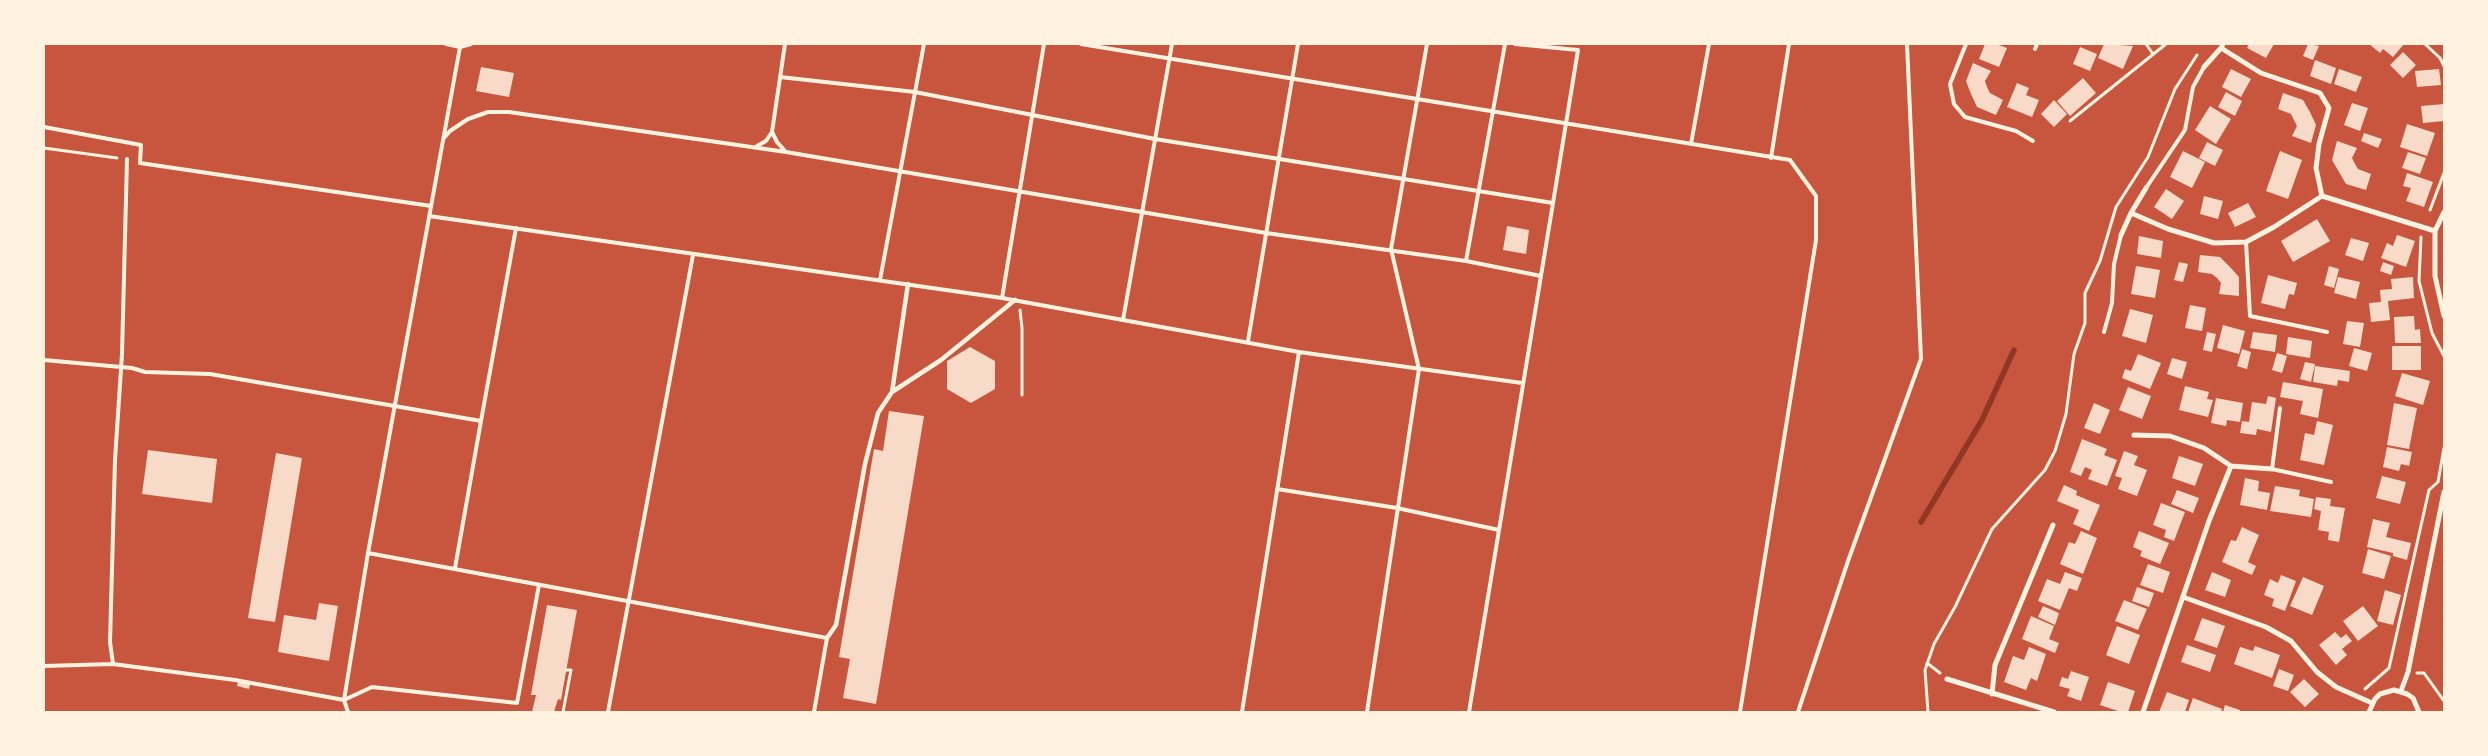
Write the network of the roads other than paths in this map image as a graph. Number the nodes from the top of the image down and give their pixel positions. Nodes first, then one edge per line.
1 (446, 44) edge
2 (471, 44) edge
3 (785, 44) edge
4 (924, 44) edge
5 (1044, 44) edge
6 (1081, 44) edge
7 (1172, 44) edge
8 (1298, 44) edge
9 (1427, 44) edge
10 (1505, 44) edge
11 (1516, 44) edge
12 (1579, 44) edge
13 (1709, 44) edge
14 (1790, 44) edge
15 (1907, 44) edge
16 (1966, 44) edge
17 (2037, 44) edge
18 (2222, 46) edge
19 (460, 47) junction
20 (2035, 49) dead end
21 (1578, 50) junction
22 (1169, 58) junction
23 (2204, 67) joint
24 (780, 77) junction
25 (1292, 79) junction
26 (915, 92) junction
27 (1418, 99) junction
28 (1494, 112) junction
29 (1032, 114) junction
30 (1567, 124) junction
31 (44, 127) edge
32 (772, 132) junction
33 (1155, 139) junction
34 (443, 140) junction
35 (2033, 141) dead end
36 (1691, 144) junction
37 (752, 147) junction
38 (786, 152) junction
39 (1771, 158) junction
40 (127, 159) road end
41 (1279, 160) junction
42 (900, 172) junction
43 (1404, 178) junction
44 (2146, 188) joint
45 (1020, 191) junction
46 (1480, 191) junction
47 (2322, 196) junction
48 (1553, 203) junction
49 (431, 206) junction
50 (1142, 212) junction
51 (2444, 212) edge
52 (2131, 213) junction
53 (429, 216) junction
54 (516, 228) junction
55 (2435, 231) junction
56 (1266, 233) junction
57 (2121, 235) joint
58 (2246, 242) junction
59 (1392, 249) junction
60 (693, 255) junction
61 (1466, 261) junction
62 (1540, 276) junction
63 (880, 280) junction
64 (908, 284) junction
65 (1002, 298) junction
66 (1015, 300) junction
67 (2444, 316) edge
68 (1123, 320) junction
69 (2104, 332) dead end
70 (2327, 332) dead end
71 (1248, 341) junction
72 (1299, 352) junction
73 (44, 360) edge
74 (121, 367) junction
75 (1419, 369) junction
76 (1522, 383) junction
77 (892, 392) junction
78 (395, 405) junction
79 (2280, 408) dead end
80 (481, 421) junction
81 (2134, 435) dead end
82 (2231, 466) junction
83 (2272, 469) junction
84 (2332, 482) dead end
85 (1277, 489) junction
86 (2444, 492) edge
87 (1397, 508) junction
88 (2053, 525) dead end
89 (1499, 530) junction
90 (368, 553) junction
91 (455, 568) junction
92 (539, 585) junction
93 (2183, 597) junction
94 (629, 600) junction
95 (827, 638) junction
96 (113, 664) junction
97 (44, 666) edge
98 (1947, 679) dead end
99 (2401, 691) junction
100 (1992, 694) junction
101 (344, 700) junction
102 (2372, 703) junction
103 (348, 712) edge
104 (608, 712) edge
105 (814, 712) edge
106 (1242, 712) edge
107 (1367, 712) edge
108 (1470, 712) edge
109 (1740, 712) edge
110 (1798, 712) edge
111 (2054, 712) edge
112 (2143, 712) edge
113 (2369, 712) edge
114 (2418, 712) edge

1 - 19 lane
2 - 19 lane
3 - 24 lane
4 - 26 lane
5 - 29 lane
6 - 22 lane
7 - 22 lane
8 - 25 lane
9 - 27 lane
10 - 28 lane
11 - 21 lane
12 - 21 lane
13 - 36 lane
14 - 39 lane
15 - 110 lane
16 - 35 lane
17 - 20 lane
18 - 23 street
18 - 47 street
19 - 34 lane
21 - 30 lane
22 - 25 lane
22 - 33 lane
23 - 44 lane
24 - 26 lane
24 - 32 lane
25 - 27 lane
25 - 41 lane
26 - 29 lane
26 - 42 lane
27 - 28 lane
27 - 43 lane
28 - 30 lane
28 - 46 lane
29 - 33 lane
29 - 45 lane
30 - 36 lane
30 - 48 lane
31 - 49 lane
32 - 37 lane
32 - 38 lane
33 - 41 lane
33 - 50 lane
34 - 37 lane
34 - 49 lane
36 - 39 lane
37 - 38 lane
38 - 42 lane
39 - 109 lane
40 - 74 lane
41 - 43 lane
41 - 56 lane
42 - 45 lane
42 - 63 lane
43 - 46 lane
43 - 59 lane
44 - 52 street
45 - 50 lane
45 - 65 lane
46 - 48 lane
46 - 61 lane
47 - 55 street
47 - 58 street
48 - 62 lane
49 - 53 lane
50 - 56 lane
50 - 68 lane
51 - 55 street
52 - 57 street
52 - 58 street
53 - 54 lane
53 - 78 lane
54 - 60 lane
54 - 80 lane
55 - 67 street
56 - 59 lane
56 - 71 lane
57 - 69 lane
58 - 70 lane
59 - 61 lane
59 - 75 lane
60 - 63 lane
60 - 94 lane
61 - 62 lane
62 - 76 lane
63 - 64 lane
64 - 65 lane
64 - 77 street
65 - 66 lane
66 - 68 lane
66 - 77 street
68 - 71 lane
71 - 72 lane
72 - 75 lane
72 - 85 lane
73 - 74 lane
74 - 78 lane
74 - 96 lane
75 - 76 lane
75 - 87 lane
76 - 89 lane
77 - 95 street
78 - 80 lane
78 - 90 lane
79 - 83 lane
80 - 91 lane
81 - 82 street
82 - 83 street
82 - 93 street
83 - 84 lane
85 - 87 lane
85 - 106 lane
86 - 99 street
87 - 89 lane
87 - 107 lane
88 - 100 street
89 - 108 lane
90 - 91 lane
90 - 101 lane
91 - 92 lane
92 - 94 lane
92 - 101 lane
93 - 102 street
93 - 112 street
94 - 95 lane
94 - 104 lane
95 - 105 lane
96 - 97 lane
96 - 101 lane
98 - 100 street
99 - 102 street
99 - 114 street
100 - 111 street
101 - 103 lane
102 - 113 street

